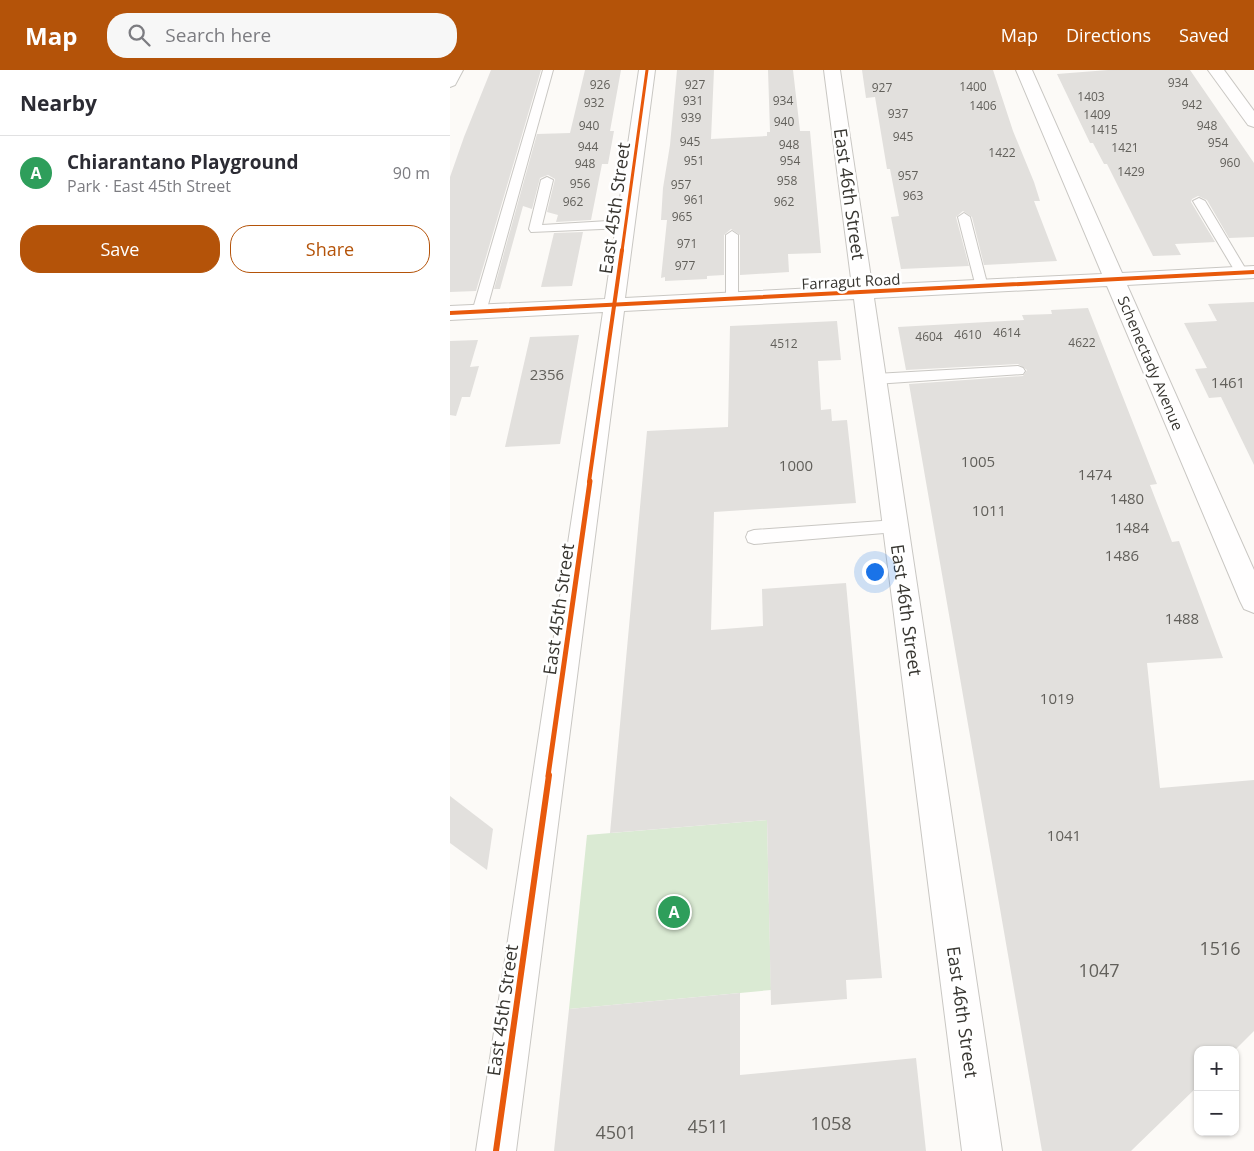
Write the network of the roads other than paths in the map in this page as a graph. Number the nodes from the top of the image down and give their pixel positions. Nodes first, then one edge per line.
1 (455, 70) edge
2 (548, 70) edge
3 (647, 70) edge
4 (832, 70) edge
5 (1024, 70) edge
6 (1216, 70) edge
7 (450, 82) edge
8 (1254, 122) edge
9 (547, 180) dead end
10 (1199, 201) dead end
11 (964, 217) dead end
12 (626, 224) junction
13 (732, 235) dead end
14 (1248, 272) edge
15 (1115, 280) junction
16 (982, 286) junction
17 (862, 293) junction
18 (732, 299) junction
19 (614, 305) junction
20 (479, 312) junction
21 (450, 313) edge
22 (1018, 371) dead end
23 (875, 379) junction
24 (896, 526) junction
25 (754, 537) dead end
26 (1254, 601) edge
27 (496, 1151) edge
28 (982, 1151) edge

1 - 7 street
2 - 20 lane
3 - 12 street, East 45th Street
4 - 17 street, East 46th Street
5 - 15 street, Schenectady Avenue
6 - 8 street
9 - 12 lane
10 - 14 lane
11 - 16 lane
12 - 19 street, East 45th Street
13 - 18 lane
14 - 15 street, Farragut Road
15 - 16 street, Farragut Road
15 - 26 street, Schenectady Avenue
16 - 17 street, Farragut Road
17 - 18 street, Farragut Road
17 - 23 street, East 46th Street
18 - 19 street, Farragut Road
19 - 20 street, Farragut Road
19 - 27 street, East 45th Street
20 - 21 street, Farragut Road
22 - 23 lane
23 - 24 street, East 46th Street
24 - 25 lane
24 - 28 street, East 46th Street

